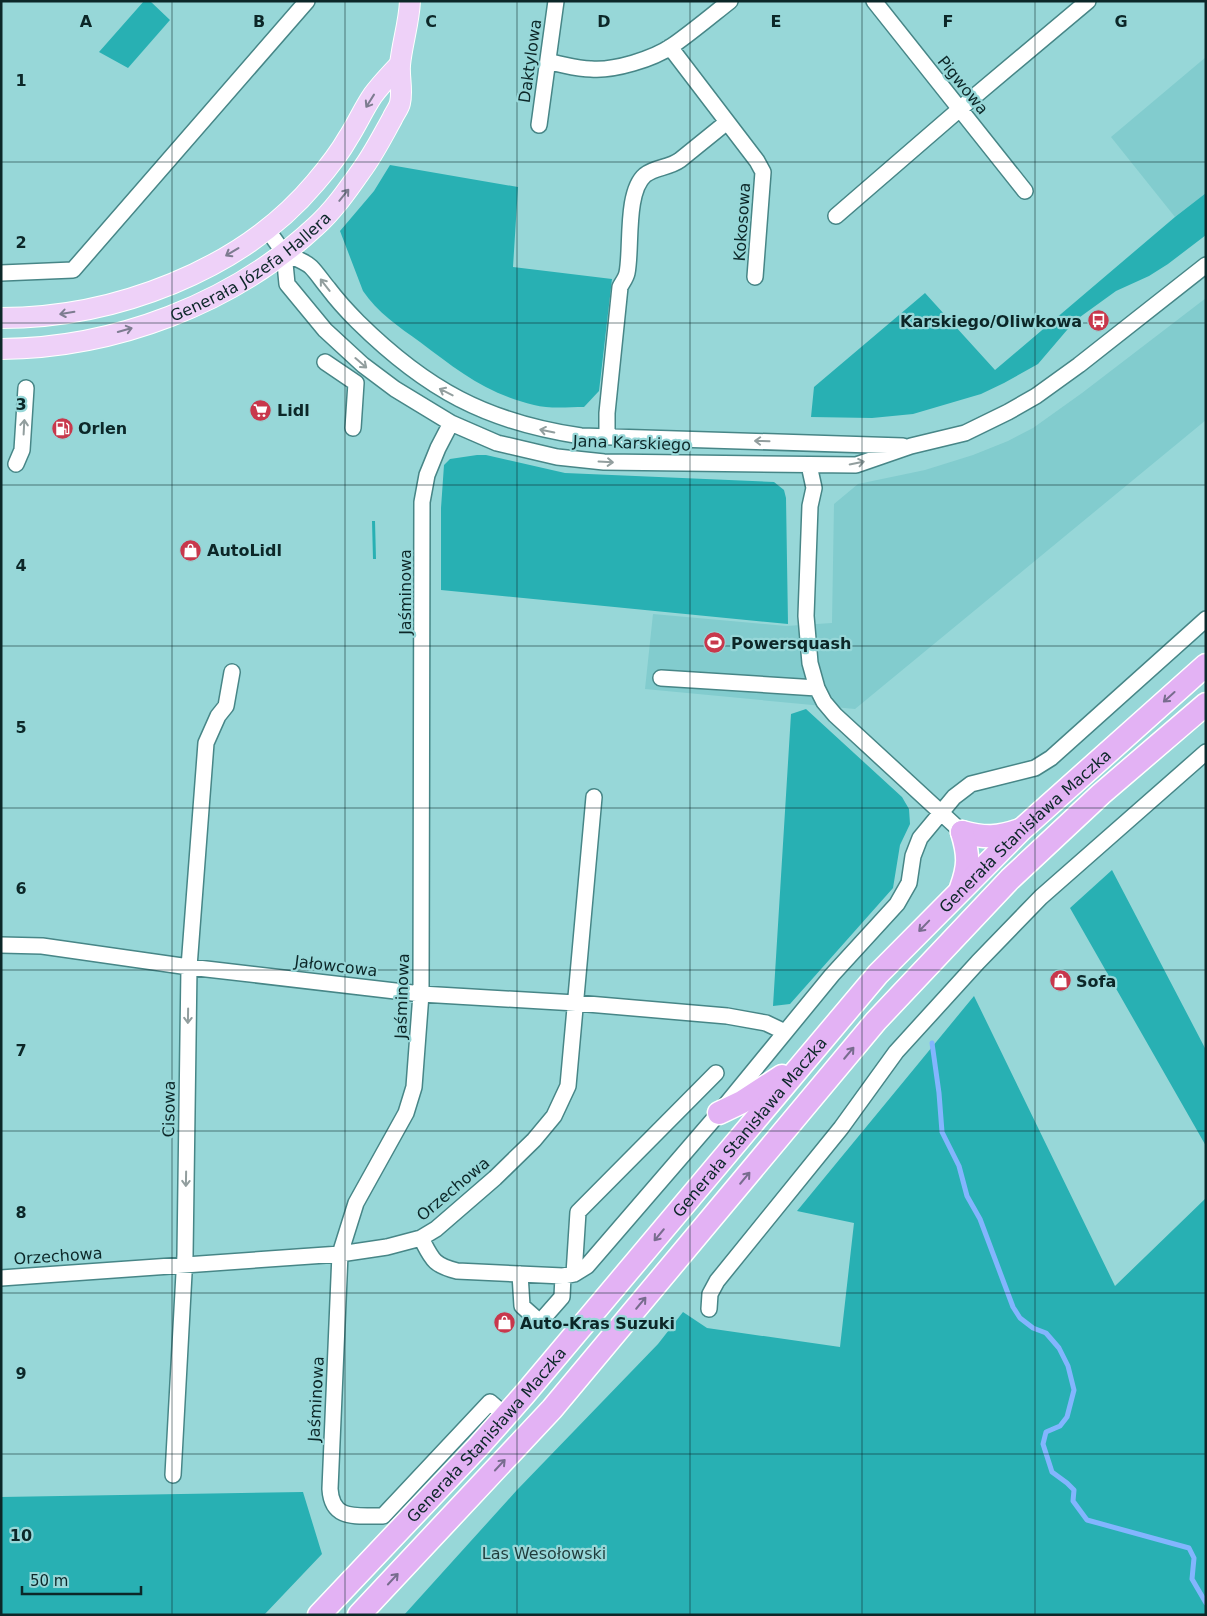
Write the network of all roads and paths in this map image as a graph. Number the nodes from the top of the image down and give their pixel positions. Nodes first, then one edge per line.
1 (307, 1) edge
2 (410, 1) edge
3 (556, 1) edge
4 (730, 1) edge
5 (874, 1) edge
6 (1088, 1) edge
7 (670, 47) junction
8 (549, 62) junction
9 (400, 64) junction
10 (960, 109) junction
11 (727, 122) junction
12 (539, 125) dead end
13 (1025, 190) dead end
14 (836, 216) dead end
15 (267, 229) junction
16 (284, 253) junction
17 (1206, 265) edge
18 (196, 273) junction
19 (1, 274) edge
20 (756, 277) dead end
21 (211, 298) junction
22 (1, 318) edge
23 (1, 349) edge
24 (325, 362) dead end
25 (411, 369) junction
26 (26, 388) dead end
27 (394, 389) junction
28 (452, 423) junction
29 (353, 428) dead end
30 (607, 437) junction
31 (810, 442) junction
32 (911, 446) junction
33 (16, 464) dead end
34 (809, 465) junction
35 (1206, 619) edge
36 (1206, 665) edge
37 (232, 672) dead end
38 (661, 678) dead end
39 (817, 688) junction
40 (1206, 704) edge
41 (1206, 752) edge
42 (594, 797) dead end
43 (941, 812) junction
44 (1021, 830) junction
45 (962, 832) junction
46 (961, 888) junction
47 (1, 945) edge
48 (189, 967) junction
49 (422, 994) junction
50 (576, 1003) junction
51 (785, 1032) junction
52 (802, 1063) junction
53 (716, 1073) dead end
54 (719, 1113) junction
55 (421, 1238) junction
56 (340, 1254) junction
57 (184, 1265) junction
58 (520, 1274) junction
59 (568, 1275) junction
60 (1, 1278) edge
61 (709, 1309) dead end
62 (506, 1416) junction
63 (173, 1475) dead end
64 (318, 1615) edge
65 (359, 1615) edge

1 - 19 street
2 - 9 main road, Generała Józefa Hallera
3 - 8 street, Daktylowa
4 - 7 street
5 - 10 street, Pigwowa
6 - 10 street
7 - 8 street
7 - 11 street, Kokosowa
8 - 12 street, Daktylowa
9 -> 15 main road, Generała Józefa Hallera
16 -> 9 main road, Generała Józefa Hallera
10 - 13 street, Pigwowa
10 - 14 street
11 - 20 street, Kokosowa
11 - 30 street
15 - 16 street, Jana Karskiego
15 -> 18 main road, Generała Józefa Hallera
16 - 21 main road, Generała Józefa Hallera
25 -> 16 street, Jana Karskiego
16 -> 27 street, Jana Karskiego
17 - 32 street, Jana Karskiego
18 - 21 main road
18 -> 22 main road, Generała Józefa Hallera
23 -> 21 main road, Generała Józefa Hallera
24 - 29 street
25 - 27 street
30 -> 25 street, Jana Karskiego
33 -> 26 street
27 - 28 street, Jana Karskiego
28 -> 34 street, Jana Karskiego
28 - 49 street, Jaśminowa
31 -> 30 street, Jana Karskiego
31 - 32 street, Jana Karskiego
31 - 34 street
34 -> 32 street, Jana Karskiego
34 - 39 street
35 - 43 street
36 -> 44 highway, Generała Stanisława Maczka
37 - 48 street, Cisowa
38 - 39 street
39 - 43 street
65 -> 40 highway, Generała Stanisława Maczka
41 - 61 street
42 - 50 street, Orzechowa
43 - 45 street
43 - 51 street
44 - 45 highway
44 - 46 highway, Generała Stanisława Maczka
45 - 46 highway
46 -> 52 highway, Generała Stanisława Maczka
47 - 48 street, Jałowcowa
48 - 49 street, Jałowcowa
48 -> 57 street, Cisowa
49 - 50 street, Jałowcowa
49 - 56 street, Jaśminowa
50 - 51 street, Jałowcowa
50 - 55 street, Orzechowa
51 - 54 street
52 - 54 highway
52 -> 62 highway, Generała Stanisława Maczka
53 - 59 street
54 - 59 street
55 - 56 street, Orzechowa
55 - 58 street
56 - 57 street, Orzechowa
56 - 62 street, Jaśminowa
57 - 60 street, Orzechowa
57 - 63 street, Cisowa
58 - 59 street
58 - 59 street
62 - 64 highway, Generała Stanisława Maczka

